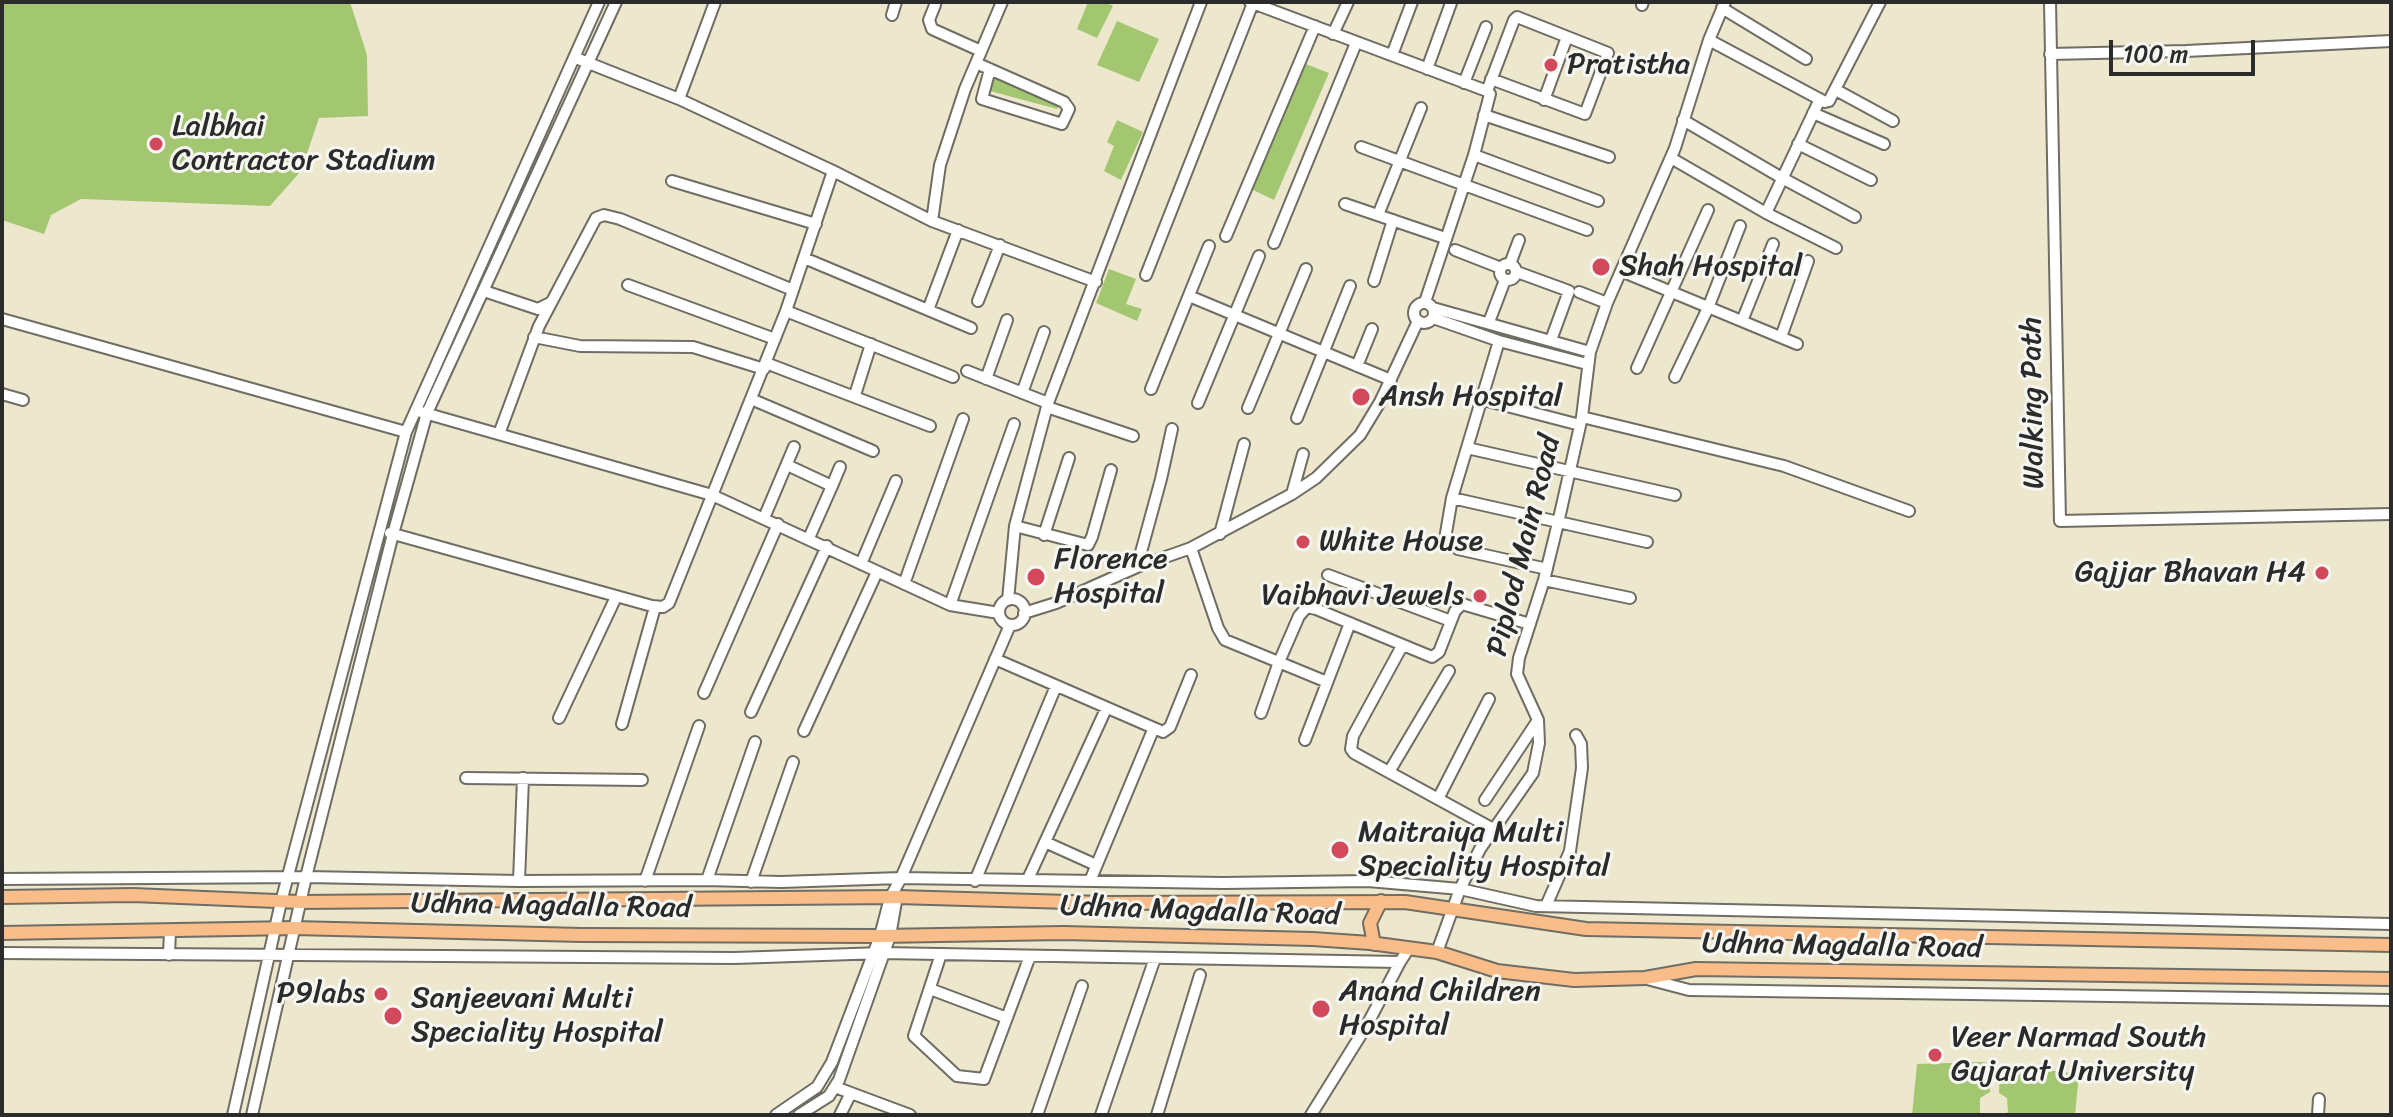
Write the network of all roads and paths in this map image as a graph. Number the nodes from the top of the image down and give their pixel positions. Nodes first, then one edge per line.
1 (599, 2) edge
2 (616, 2) edge
3 (715, 2) edge
4 (896, 2) edge
5 (1002, 2) edge
6 (1201, 2) edge
7 (1348, 2) edge
8 (1412, 2) edge
9 (1880, 2) edge
10 (2050, 2) edge
11 (1257, 3) edge
12 (1451, 3) edge
13 (935, 5) dead end
14 (1723, 5) edge
15 (892, 15) dead end
16 (1315, 26) junction
17 (1486, 27) dead end
18 (1333, 34) junction
19 (1567, 37) junction
20 (1709, 40) junction
21 (2391, 41) edge
22 (1356, 43) junction
23 (981, 51) junction
24 (2050, 54) junction
25 (1392, 55) junction
26 (576, 58) junction
27 (1806, 59) dead end
28 (976, 63) junction
29 (589, 65) junction
30 (990, 69) junction
31 (1427, 69) junction
32 (1491, 79) junction
33 (1464, 83) junction
34 (1836, 90) junction
35 (1487, 91) junction
36 (679, 99) junction
37 (1820, 99) junction
38 (1544, 100) junction
39 (1421, 108) dead end
40 (1813, 113) junction
41 (1484, 115) junction
42 (1683, 120) junction
43 (1893, 121) dead end
44 (1798, 144) junction
45 (1884, 144) dead end
46 (1361, 147) dead end
47 (1474, 155) junction
48 (1609, 157) dead end
49 (1671, 158) junction
50 (1399, 162) junction
51 (833, 171) junction
52 (1782, 178) junction
53 (1871, 180) dead end
54 (672, 181) dead end
55 (1464, 184) junction
56 (1598, 201) dead end
57 (1345, 204) dead end
58 (1708, 210) dead end
59 (1766, 213) junction
60 (1378, 215) junction
61 (1855, 217) dead end
62 (1393, 220) junction
63 (932, 221) junction
64 (816, 224) junction
65 (1740, 226) dead end
66 (958, 230) junction
67 (1587, 230) dead end
68 (1226, 236) dead end
69 (1445, 238) junction
70 (1519, 240) dead end
71 (1274, 243) dead end
72 (1773, 244) dead end
73 (1000, 245) junction
74 (1209, 246) dead end
75 (1836, 248) dead end
76 (1455, 250) dead end
77 (1259, 256) dead end
78 (804, 258) junction
79 (1808, 261) dead end
80 (1509, 268) junction
81 (1306, 269) dead end
82 (1621, 271) junction
83 (1146, 275) dead end
84 (1374, 281) dead end
85 (1096, 282) junction
86 (628, 285) dead end
87 (1350, 286) dead end
88 (793, 290) junction
89 (484, 291) junction
90 (1579, 292) dead end
91 (1670, 292) junction
92 (1189, 296) junction
93 (978, 301) dead end
94 (550, 303) junction
95 (1607, 303) junction
96 (1708, 308) junction
97 (1430, 309) junction
98 (928, 310) junction
99 (786, 311) junction
100 (1234, 315) junction
101 (2, 319) edge
102 (1007, 320) dead end
103 (1418, 321) junction
104 (1742, 321) junction
105 (1489, 322) junction
106 (971, 328) dead end
107 (1372, 329) dead end
108 (1044, 332) dead end
109 (1279, 333) junction
110 (534, 337) junction
111 (1781, 337) junction
112 (775, 339) junction
113 (1551, 340) junction
114 (1499, 341) junction
115 (871, 344) junction
116 (1797, 344) dead end
117 (1324, 351) junction
118 (1590, 352) junction
119 (1587, 364) junction
120 (765, 366) junction
121 (1357, 366) junction
122 (1637, 368) dead end
123 (967, 371) dead end
124 (953, 377) dead end
125 (1675, 377) dead end
126 (986, 379) junction
127 (1391, 380) junction
128 (1151, 389) dead end
129 (1022, 393) junction
130 (2, 394) edge
131 (855, 395) junction
132 (751, 399) junction
133 (1480, 399) junction
134 (23, 400) dead end
135 (1198, 403) dead end
136 (1048, 405) junction
137 (1248, 408) dead end
138 (415, 410) junction
139 (427, 413) junction
140 (1297, 418) dead end
141 (963, 419) dead end
142 (1581, 421) junction
143 (1014, 424) dead end
144 (930, 426) dead end
145 (1172, 429) dead end
146 (406, 432) junction
147 (499, 434) junction
148 (1133, 436) dead end
149 (1244, 444) dead end
150 (794, 447) dead end
151 (1467, 448) junction
152 (873, 451) dead end
153 (1303, 454) dead end
154 (1069, 458) dead end
155 (787, 465) junction
156 (840, 467) dead end
157 (1111, 470) dead end
158 (1568, 471) junction
159 (896, 481) dead end
160 (832, 486) junction
161 (1292, 494) junction
162 (712, 495) junction
163 (1675, 495) dead end
164 (1452, 498) junction
165 (1909, 511) dead end
166 (2391, 514) edge
167 (764, 518) junction
168 (1558, 523) junction
169 (778, 524) junction
170 (1015, 526) junction
171 (380, 531) junction
172 (393, 534) junction
173 (1220, 534) junction
174 (1044, 535) junction
175 (809, 538) junction
176 (1647, 542) dead end
177 (827, 546) junction
178 (1191, 548) junction
179 (861, 564) junction
180 (1137, 567) junction
181 (877, 572) junction
182 (1545, 574) junction
183 (1328, 575) dead end
184 (904, 584) junction
185 (616, 597) junction
186 (1630, 598) dead end
187 (1008, 600) junction
188 (950, 605) junction
189 (655, 607) junction
190 (999, 613) junction
191 (1024, 613) junction
192 (1451, 621) junction
193 (1350, 623) junction
194 (1530, 624) junction
195 (1010, 625) junction
196 (1402, 646) junction
197 (995, 659) junction
198 (1279, 662) junction
199 (1449, 671) dead end
200 (1191, 675) dead end
201 (1327, 682) junction
202 (1056, 686) junction
203 (704, 693) dead end
204 (1489, 699) dead end
205 (1106, 709) junction
206 (751, 712) dead end
207 (1261, 713) dead end
208 (559, 718) dead end
209 (1538, 720) junction
210 (622, 724) dead end
211 (699, 726) dead end
212 (1153, 730) junction
213 (804, 731) dead end
214 (1576, 735) dead end
215 (1305, 740) dead end
216 (755, 742) dead end
217 (793, 762) dead end
218 (1389, 772) junction
219 (466, 778) dead end
220 (523, 778) junction
221 (642, 780) dead end
222 (1438, 799) junction
223 (1485, 800) dead end
224 (1493, 829) junction
225 (1045, 842) junction
226 (1096, 865) junction
227 (306, 877) junction
228 (287, 878) junction
229 (901, 878) junction
230 (2, 879) edge
231 (1028, 879) junction
232 (707, 880) junction
233 (519, 881) junction
234 (645, 881) junction
235 (975, 881) junction
236 (1090, 881) junction
237 (751, 882) junction
238 (1460, 889) junction
239 (2, 897) edge
240 (893, 897) junction
241 (1381, 901) junction
242 (281, 902) junction
243 (300, 902) junction
244 (1546, 906) junction
245 (1455, 908) junction
246 (2391, 924) edge
247 (276, 928) junction
248 (294, 928) junction
249 (170, 930) junction
250 (2, 933) edge
251 (885, 936) junction
252 (1374, 944) junction
253 (2391, 945) edge
254 (1409, 948) junction
255 (1437, 952) junction
256 (2, 953) edge
257 (877, 953) junction
258 (941, 954) junction
259 (169, 955) junction
260 (269, 955) junction
261 (287, 956) junction
262 (1030, 956) junction
263 (1155, 958) junction
264 (1400, 962) junction
265 (1200, 975) dead end
266 (1645, 978) junction
267 (2391, 979) edge
268 (1082, 986) dead end
269 (930, 989) junction
270 (2391, 1000) edge
271 (1007, 1018) junction
272 (835, 1087) junction
273 (851, 1093) junction
274 (2319, 1099) dead end
275 (233, 1115) edge
276 (252, 1115) edge
277 (776, 1115) edge
278 (799, 1115) edge
279 (840, 1115) edge
280 (910, 1115) edge
281 (1037, 1115) edge
282 (1101, 1115) edge
283 (1157, 1115) edge
284 (1311, 1115) edge
285 (2318, 1115) edge

1 - 26 street
2 - 29 street
3 - 36 street
4 - 15 street
5 - 23 street
6 - 85 street
7 - 18 street
8 - 25 street
9 - 34 street
10 - 24 street, Walking Path
11 - 16 street
11 - 83 street
12 - 31 street
13 - 23 street
14 - 20 street, Piplod Main Road
14 - 27 street
16 - 18 street
16 - 68 street
17 - 33 street
18 - 22 street
19 - 32 street
19 - 38 street
19 - 38 street
20 - 37 street
20 - 42 street, Piplod Main Road
21 - 24 street
22 - 25 street
22 - 71 street
23 - 28 street
24 - 166 street, Walking Path
25 - 31 street
26 - 29 street
26 - 138 street
28 - 30 street
28 - 63 street
29 - 36 street
29 - 89 street
30 - 30 street
31 - 33 street
32 - 35 street
32 - 38 street
33 - 35 street
34 - 37 street
34 - 43 street
35 - 41 street
36 - 51 street
37 - 40 street
39 - 50 street
40 - 44 street
40 - 45 street
41 - 47 street
41 - 48 street
42 - 49 street, Piplod Main Road
42 - 52 street
44 - 52 street
44 - 53 street
46 - 50 street
47 - 55 street
47 - 56 street
49 - 59 street
49 - 82 street, Piplod Main Road
50 - 55 street
50 - 60 street
51 - 63 street
51 - 64 street
52 - 59 street
52 - 61 street
54 - 64 street
55 - 67 street
55 - 69 street
57 - 60 street
58 - 91 street
59 - 75 street
60 - 62 street
62 - 69 street
62 - 84 street
63 - 66 street
64 - 78 street
65 - 96 street
66 - 73 street
66 - 98 street
69 - 97 street
70 - 80 street
72 - 104 street
73 - 85 street
73 - 93 street
74 - 92 street
76 - 80 street
77 - 100 street
78 - 88 street
78 - 98 street
79 - 111 street
80 - 105 street
80 - 113 street
81 - 109 street
82 - 91 street
82 - 95 street, Piplod Main Road
85 - 136 street
86 - 112 street
87 - 117 street
88 - 94 street
88 - 99 street
89 - 94 street
89 - 139 street
90 - 95 street
91 - 96 street
91 - 122 street
92 - 100 street
92 - 128 street
94 - 110 street
95 - 118 street, Piplod Main Road
96 - 104 street
96 - 125 street
97 - 103 street
97 - 103 street
97 - 105 street
97 - 114 street
98 - 106 street
99 - 112 street
99 - 115 street
100 - 109 street
100 - 135 street
101 - 146 street
102 - 126 street
103 - 127 street
104 - 111 street
105 - 113 street
107 - 121 street
108 - 129 street
109 - 117 street
109 - 137 street
110 - 120 street
110 - 147 street
111 - 116 street
112 - 120 street
113 - 118 street
114 - 119 street
114 - 133 street
115 - 124 street
115 - 131 street
117 - 121 street
117 - 140 street
118 - 119 street, Piplod Main Road
119 - 142 street, Piplod Main Road
120 - 131 street
120 - 132 street
121 - 127 street
123 - 126 street
126 - 129 street
127 - 161 street
129 - 136 street
130 - 134 street
131 - 144 street
132 - 152 street
132 - 162 street
133 - 142 street
133 - 151 street
136 - 148 street
136 - 170 street
138 - 139 street
138 - 146 street
139 - 147 street
139 - 172 street
141 - 184 street
142 - 158 street, Piplod Main Road
142 - 165 street
143 - 188 street
145 - 180 street
146 - 171 street
147 - 162 street
149 - 173 street
150 - 155 street
151 - 158 street
151 - 164 street
153 - 161 street
154 - 174 street
155 - 160 street
155 - 167 street
156 - 160 street
157 - 174 street
158 - 163 street
158 - 168 street, Piplod Main Road
159 - 179 street
160 - 175 street
161 - 173 street
162 - 167 street
162 - 189 street
164 - 168 street
164 - 182 street
167 - 169 street
168 - 176 street
168 - 182 street, Piplod Main Road
169 - 175 street
169 - 203 street
170 - 174 street
170 - 187 street
171 - 172 street
171 - 228 street
172 - 185 street
172 - 227 street
173 - 178 street
175 - 177 street
177 - 179 street
177 - 206 street
178 - 180 street
178 - 198 street
179 - 181 street
180 - 191 street
181 - 184 street
181 - 213 street
182 - 186 street
182 - 194 street, Piplod Main Road
183 - 192 street
184 - 188 street
185 - 189 street
185 - 208 street
187 - 190 street
187 - 191 street
188 - 190 street
189 - 210 street
190 - 195 street
191 - 195 street
192 - 194 street
192 - 196 street
193 - 196 street
193 - 198 street
193 - 201 street
194 - 209 street, Piplod Main Road
195 - 197 street
196 - 218 street
197 - 202 street
197 - 229 street
198 - 201 street
198 - 207 street
199 - 218 street
200 - 212 street
201 - 215 street
202 - 205 street
202 - 235 street
204 - 222 street
205 - 212 street
205 - 225 street
209 - 223 street
209 - 224 street, Piplod Main Road
211 - 234 street
212 - 226 street
214 - 244 street
216 - 232 street
217 - 237 street
218 - 222 street
219 - 220 street
220 - 221 street
220 - 233 street
222 - 224 street
224 - 238 street, Piplod Main Road
225 - 226 street
225 - 231 street
226 - 236 street
227 - 228 street
227 - 233 street
227 - 243 street
228 - 230 street
228 - 242 street
229 - 235 street
229 - 237 street
229 - 240 street
231 - 235 street
231 - 236 street
232 - 234 street
232 - 237 street
233 - 234 street
236 - 238 street
238 - 244 street
238 - 245 street, Piplod Main Road
239 - 242 main road, Udhna Magdalla Road
240 - 241 main road, Udhna Magdalla Road
240 - 243 main road, Udhna Magdalla Road
240 - 251 street
241 - 245 main road, Udhna Magdalla Road
241 - 252 main road
242 - 243 main road, Udhna Magdalla Road
242 - 247 street
243 - 248 street
244 - 246 street
245 - 253 main road, Udhna Magdalla Road
245 - 255 street, Piplod Main Road
247 - 248 main road, Udhna Magdalla Road
247 - 249 main road, Udhna Magdalla Road
247 - 260 street
248 - 251 main road, Udhna Magdalla Road
248 - 261 street
249 - 250 main road, Udhna Magdalla Road
249 - 259 street
251 - 252 main road, Udhna Magdalla Road
251 - 257 street
252 - 254 main road, Udhna Magdalla Road
254 - 255 main road, Udhna Magdalla Road
254 - 264 street
255 - 266 main road, Udhna Magdalla Road
256 - 259 street
257 - 258 street
257 - 261 street
257 - 272 street
257 - 277 street
258 - 262 street
258 - 269 street
259 - 260 street
260 - 261 street
260 - 275 street
261 - 276 street
262 - 263 street
262 - 271 street
263 - 264 street
263 - 282 street
264 - 284 street
265 - 283 street
266 - 267 main road, Udhna Magdalla Road
266 - 270 street
268 - 281 street
269 - 271 street
269 - 271 street
272 - 273 street
272 - 278 street
273 - 279 street
273 - 280 street
274 - 285 street

